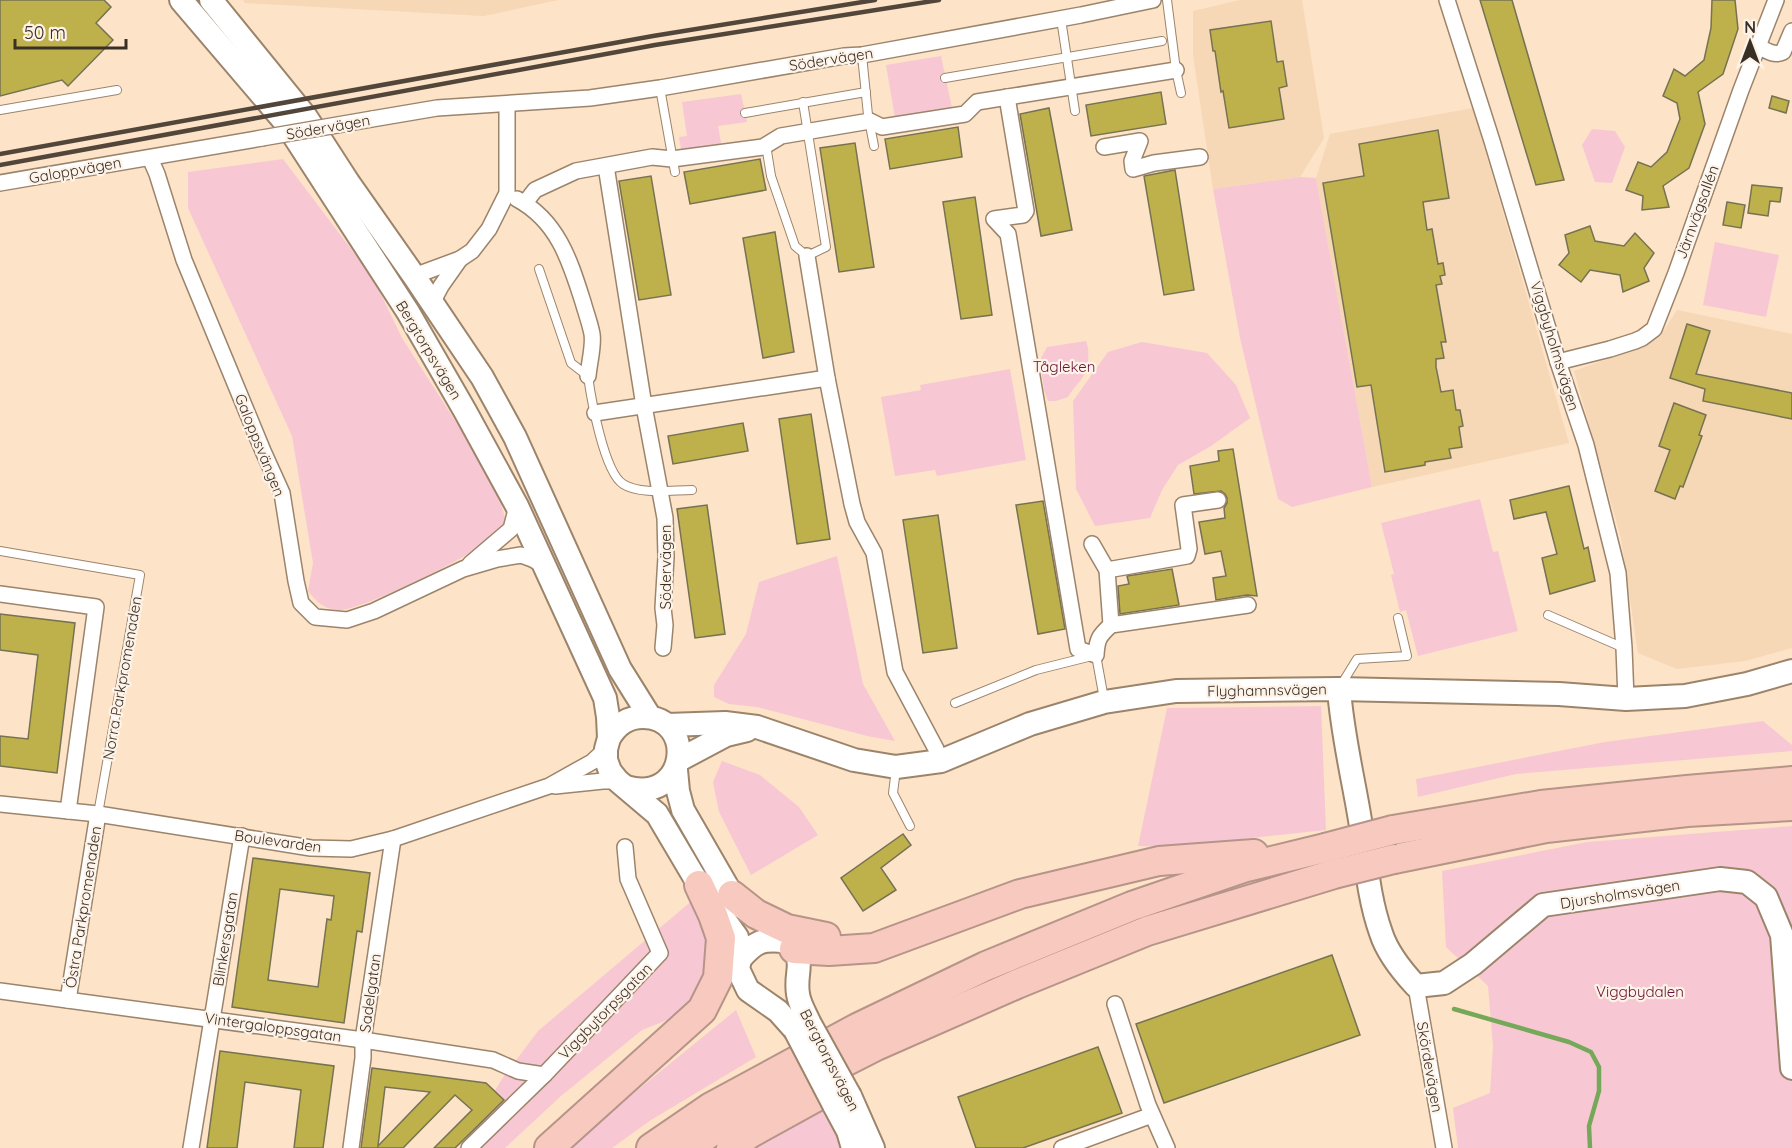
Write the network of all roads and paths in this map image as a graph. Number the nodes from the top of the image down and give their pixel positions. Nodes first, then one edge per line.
1 (181, 0) edge
2 (211, 0) edge
3 (1153, 0) edge
4 (1167, 0) edge
5 (1447, 0) edge
6 (1776, 0) edge
7 (1061, 19) junction
8 (1792, 31) edge
9 (1162, 41) dead end
10 (1758, 46) junction
11 (862, 55) junction
12 (1068, 58) junction
13 (1176, 70) junction
14 (945, 78) dead end
15 (1072, 87) junction
16 (660, 88) junction
17 (117, 90) dead end
18 (866, 92) junction
19 (1181, 93) dead end
20 (1007, 97) junction
21 (803, 102) junction
22 (507, 105) junction
23 (0, 110) edge
24 (1075, 111) dead end
25 (745, 113) dead end
26 (870, 121) junction
27 (807, 132) junction
28 (766, 146) junction
29 (874, 146) dead end
30 (1104, 147) dead end
31 (1200, 157) dead end
32 (150, 158) junction
33 (673, 165) junction
34 (606, 166) junction
35 (0, 183) edge
36 (507, 193) junction
37 (525, 203) junction
38 (807, 256) junction
39 (460, 258) junction
40 (539, 269) dead end
41 (414, 276) junction
42 (432, 303) junction
43 (1558, 362) junction
44 (588, 376) junction
45 (827, 378) junction
46 (645, 406) junction
47 (595, 413) junction
48 (692, 490) dead end
49 (659, 491) junction
50 (1218, 500) dead end
51 (518, 506) junction
52 (1092, 544) dead end
53 (0, 551) edge
54 (545, 566) junction
55 (463, 569) junction
56 (1107, 570) junction
57 (0, 594) edge
58 (1248, 605) dead end
59 (1548, 615) dead end
60 (1398, 618) dead end
61 (1111, 625) junction
62 (663, 648) dead end
63 (1624, 648) junction
64 (1096, 655) junction
65 (1792, 671) edge
66 (1339, 689) junction
67 (1626, 699) junction
68 (1104, 702) junction
69 (955, 703) dead end
70 (659, 721) junction
71 (757, 727) junction
72 (607, 743) junction
73 (936, 749) dead end
74 (678, 765) junction
75 (896, 767) junction
76 (1792, 781) edge
77 (622, 784) junction
78 (549, 786) junction
79 (0, 804) edge
80 (1792, 806) edge
81 (68, 811) junction
82 (98, 814) junction
83 (910, 826) dead end
84 (242, 836) junction
85 (393, 839) junction
86 (625, 847) dead end
87 (1329, 861) junction
88 (699, 885) junction
89 (732, 895) junction
90 (903, 938) junction
91 (789, 945) junction
92 (739, 964) junction
93 (1017, 984) junction
94 (1416, 986) junction
95 (0, 991) edge
96 (68, 1000) junction
97 (1115, 1004) dead end
98 (213, 1019) junction
99 (802, 1026) junction
100 (363, 1040) junction
101 (1792, 1068) edge
102 (544, 1075) junction
103 (603, 1099) junction
104 (842, 1101) junction
105 (1152, 1114) junction
106 (191, 1148) edge
107 (351, 1148) edge
108 (469, 1148) edge
109 (549, 1148) edge
110 (651, 1148) edge
111 (689, 1148) edge
112 (731, 1148) edge
113 (854, 1148) edge
114 (873, 1148) edge
115 (1062, 1148) edge
116 (1167, 1148) edge
117 (1444, 1148) edge

1 - 51 main road, Bergtorpsvägen
2 - 41 main road, Bergtorpsvägen
3 - 7 street, Södervägen
4 - 13 lane
5 - 43 street, Viggbyholmsvägen
6 - 10 street, Järnvägsallén
7 - 11 street, Södervägen
7 - 12 lane
8 - 10 street
9 - 12 lane
10 - 43 street, Järnvägsallén
11 - 16 street, Södervägen
11 - 18 lane
12 - 14 lane
12 - 15 lane
13 - 15 street
13 - 19 lane
15 - 20 street
15 - 24 lane
16 - 22 street, Södervägen
16 - 33 lane
17 - 23 lane
18 - 21 lane
18 - 26 lane
20 - 26 street
20 - 64 street
21 - 25 lane
21 - 27 lane
22 - 32 street, Södervägen, bridge
22 - 36 street
26 - 27 street
26 - 29 lane
27 - 28 street
27 - 38 lane
28 - 33 street
28 - 38 lane
30 - 31 street
32 - 35 street, Galoppvägen
32 - 55 street, Galoppsvängen
33 - 34 street
34 - 37 street
34 - 46 street, Södervägen
36 - 37 street
36 - 39 street
37 - 44 street
38 - 45 street
39 - 41 street
39 - 42 street
40 - 44 lane
41 - 42 main road, Bergtorpsvägen
42 - 70 main road, Bergtorpsvägen
43 - 63 street, Viggbyholmsvägen
44 - 47 lane
45 - 46 street
45 - 73 street
46 - 47 street
46 - 49 street, Södervägen
47 - 49 lane
48 - 49 lane
49 - 62 street, Södervägen
50 - 56 street
51 - 54 main road, Bergtorpsvägen
51 - 55 street, Galoppsvängen
52 - 56 street
53 - 82 lane, Norra Parkpromenaden
54 - 55 street, Galoppsvängen
54 - 72 main road, Bergtorpsvägen
56 - 61 street
57 - 81 street
58 - 61 street
59 - 63 lane
60 - 66 lane
61 - 64 street
63 - 67 street, Viggbyholmsvägen
64 - 68 lane
64 - 69 lane
65 - 67 main road, Flyghamnsvägen
66 - 67 main road, Flyghamnsvägen
66 - 68 main road, Flyghamnsvägen
66 - 94 main road
68 - 75 main road, Flyghamnsvägen
70 - 71 main road, Flyghamnsvägen
70 - 72 main road
70 - 74 main road, Bergtorpsvägen
71 - 74 main road
71 - 75 main road, Flyghamnsvägen
72 - 77 main road, Bergtorpsvägen
72 - 78 street, Boulevarden
74 - 77 main road
74 - 89 main road, Bergtorpsvägen
75 - 83 lane
76 - 87 highway, bridge
77 - 78 street, Boulevarden
77 - 88 main road, Bergtorpsvägen
78 - 85 street, Boulevarden
79 - 81 street, Boulevarden
80 - 87 highway, bridge
81 - 82 street, Boulevarden
82 - 84 street, Boulevarden
82 - 96 street, Östra Parkpromenaden
84 - 85 street, Boulevarden
84 - 98 street, Blinkersgatan
85 - 100 street, Sadelgatan
86 - 102 street, Viggbytorpsgatan
87 - 90 highway
87 - 93 highway
87 - 110 highway
88 - 92 main road, Bergtorpsvägen
88 - 103 highway
89 - 90 highway
89 - 91 main road, Bergtorpsvägen
90 - 91 highway
91 - 92 main road
91 - 99 main road, Bergtorpsvägen
92 - 99 main road, Bergtorpsvägen
92 - 103 highway
93 - 111 highway
93 - 112 highway
94 - 101 main road, Djursholmsvägen
94 - 117 street, Skördevägen
95 - 96 street, Vintergaloppsgatan
96 - 98 street, Vintergaloppsgatan
97 - 105 street
98 - 100 street, Vintergaloppsgatan
98 - 106 street, Blinkersgatan
99 - 104 main road, Bergtorpsvägen, bridge
100 - 102 street, Vintergaloppsgatan
100 - 107 street, Sadelgatan
102 - 108 street, Viggbytorpsgatan
103 - 109 highway
104 - 113 main road, Bergtorpsvägen
104 - 114 main road, Bergtorpsvägen
105 - 115 street
105 - 116 street

